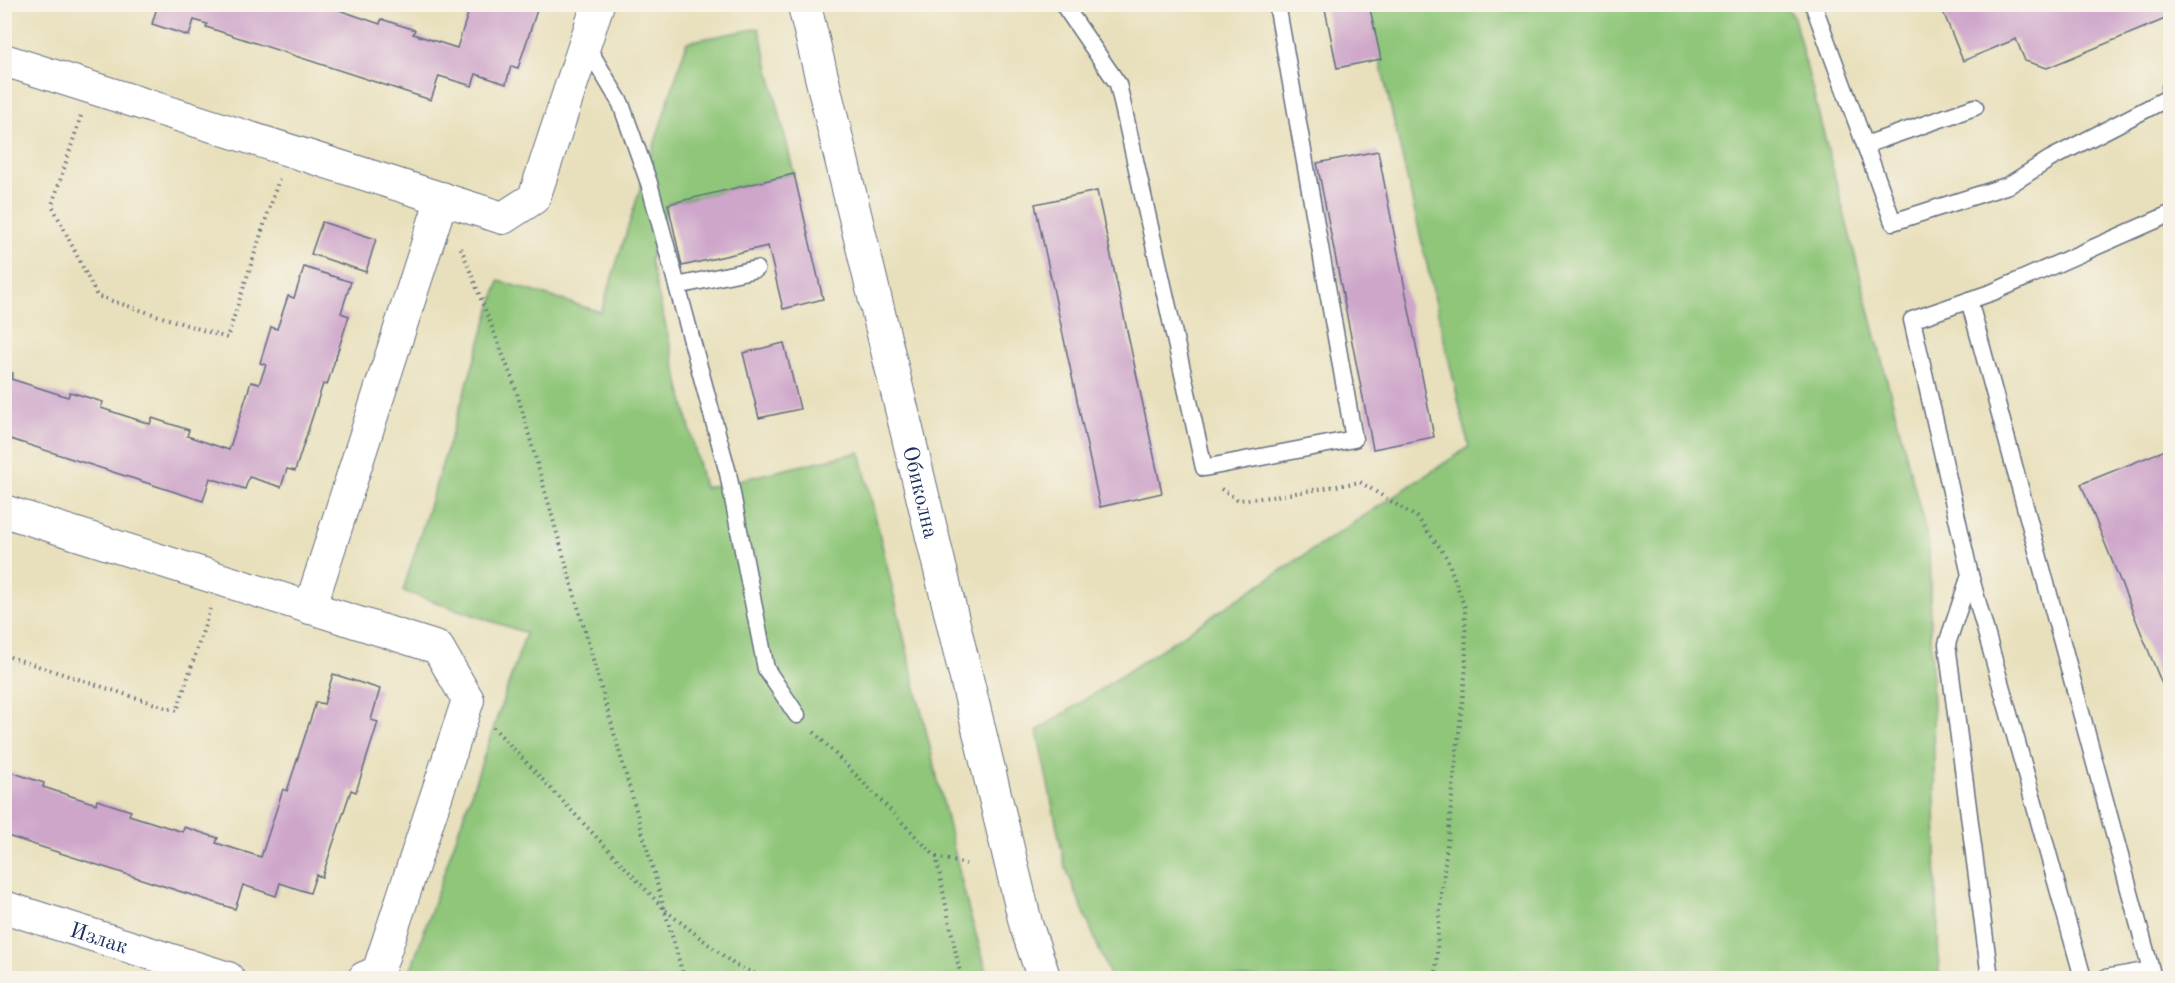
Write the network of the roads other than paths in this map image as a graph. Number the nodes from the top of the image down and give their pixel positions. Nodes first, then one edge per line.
1 (598, 4) edge
2 (804, 4) edge
3 (1063, 4) edge
4 (1277, 4) edge
5 (1813, 4) edge
6 (585, 43) junction
7 (4, 60) edge
8 (2170, 88) edge
9 (1975, 107) dead end
10 (1865, 145) junction
11 (442, 198) junction
12 (2170, 214) edge
13 (756, 269) dead end
14 (677, 286) junction
15 (1969, 300) junction
16 (4, 511) edge
17 (1970, 575) junction
18 (310, 608) junction
19 (797, 715) road end
20 (4, 907) edge
21 (172, 970) edge
22 (228, 978) edge
23 (364, 978) edge
24 (1044, 978) edge
25 (1990, 978) edge
26 (2083, 978) edge
27 (2104, 978) edge

1 - 6 street
2 - 24 street, Обиколна
3 - 4 lane
5 - 10 lane
6 - 11 street
6 - 14 lane
7 - 11 street
8 - 10 lane
9 - 10 lane
11 - 18 street
12 - 15 lane
13 - 14 lane
14 - 19 lane
15 - 17 lane
15 - 27 lane
16 - 18 street
17 - 25 lane
17 - 26 lane
18 - 23 street
20 - 21 street, Излак
21 - 22 street, Излак

